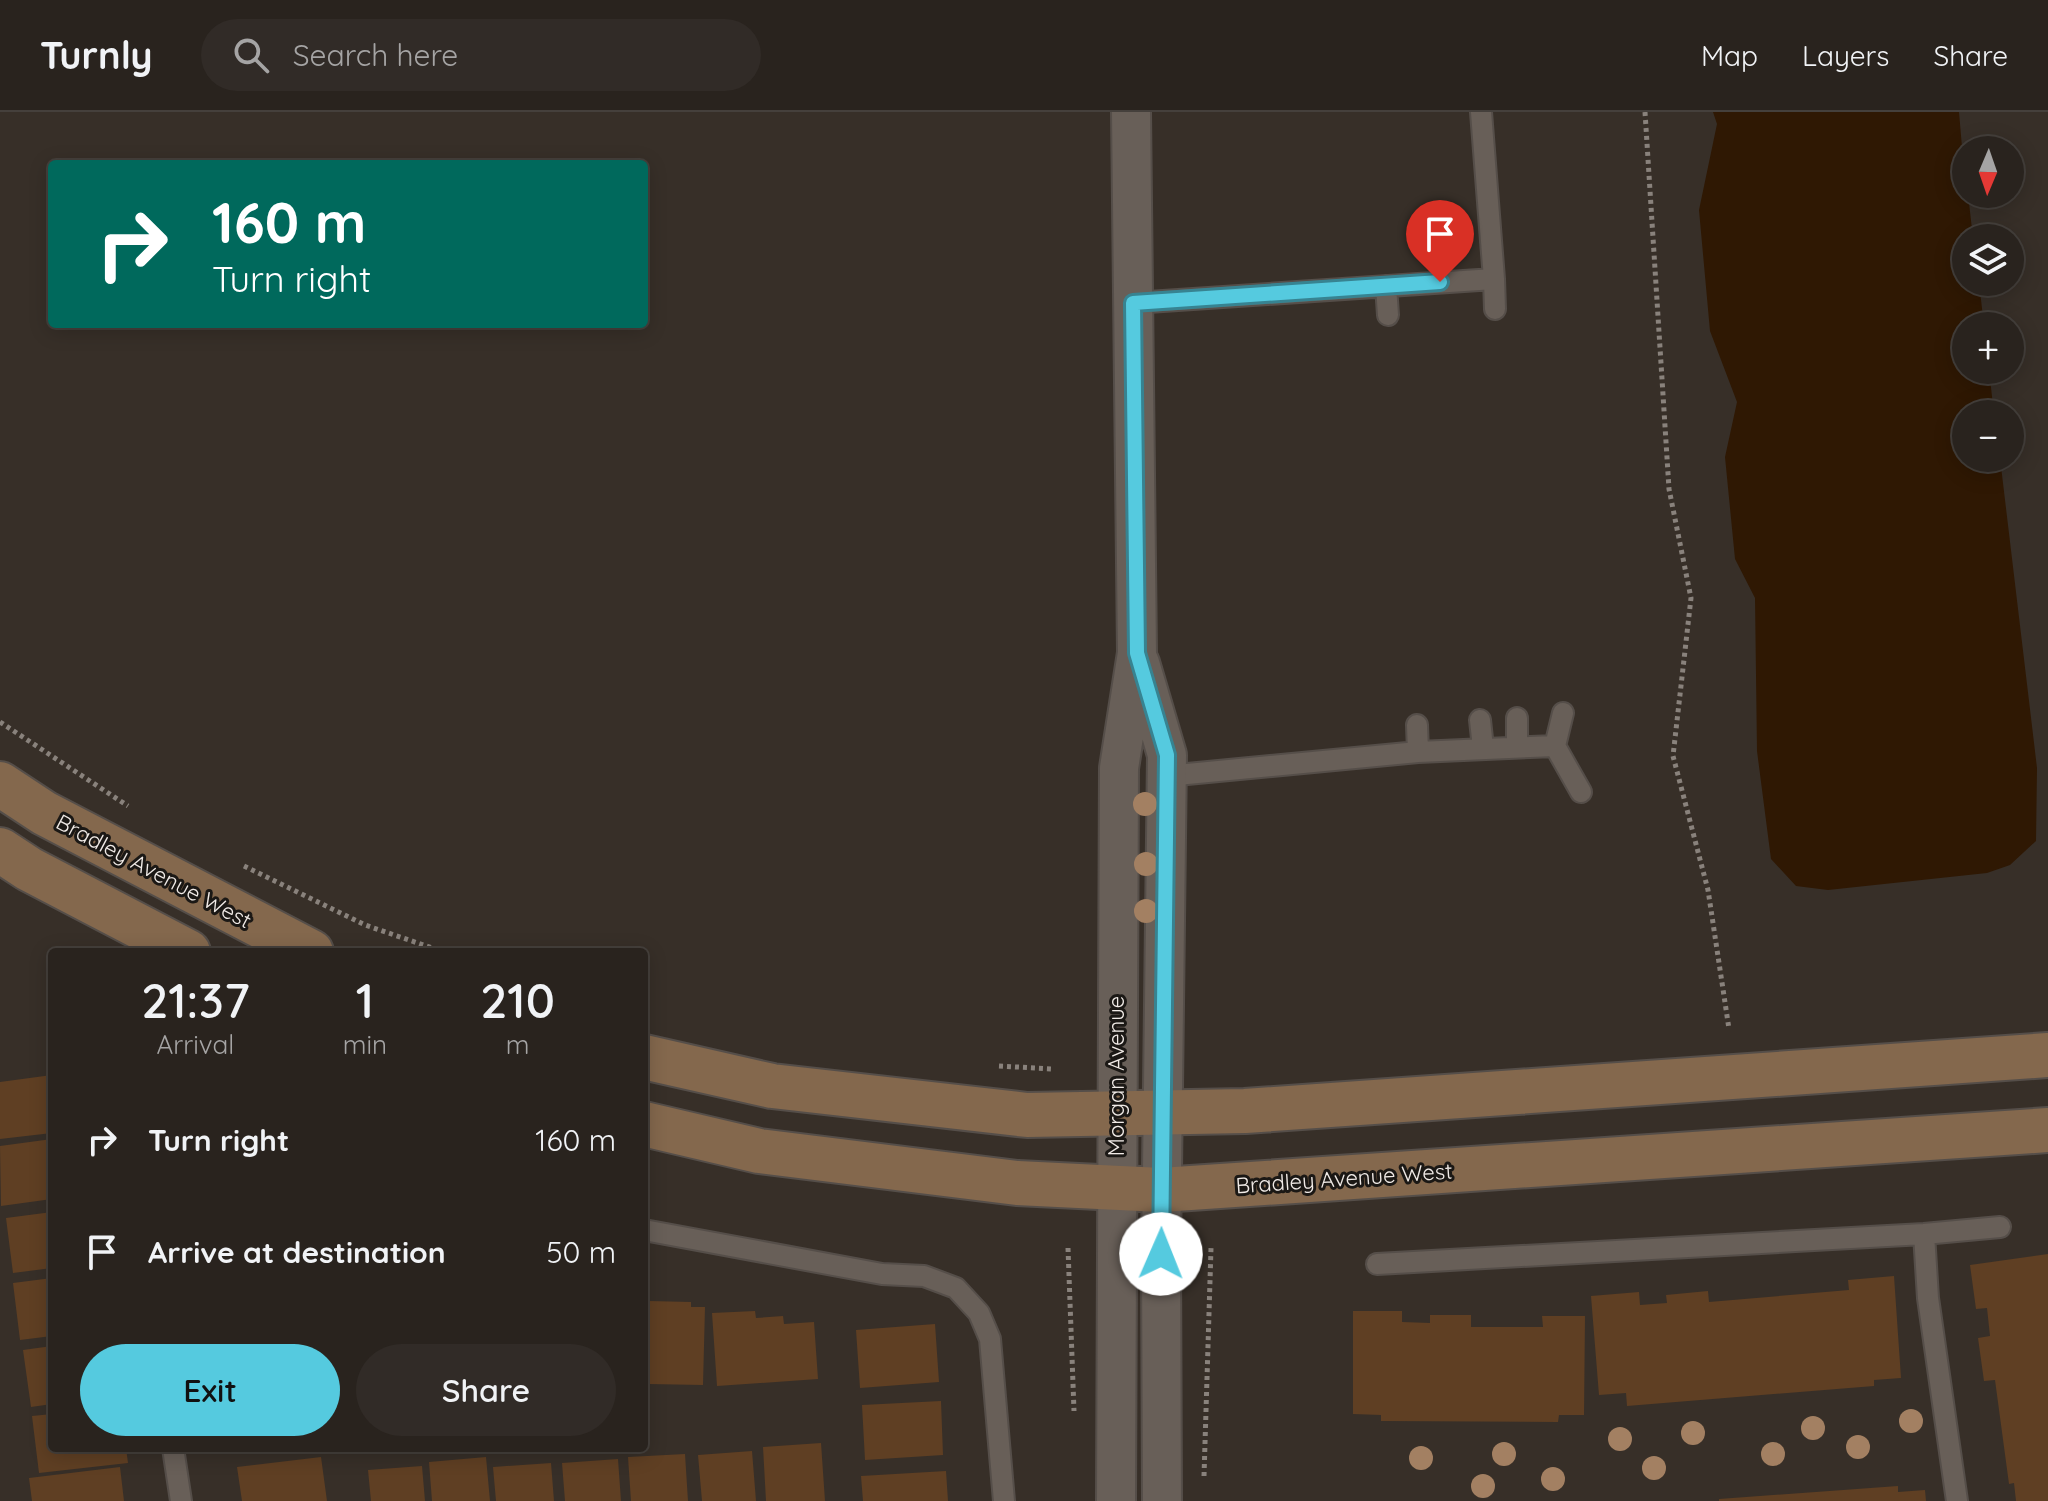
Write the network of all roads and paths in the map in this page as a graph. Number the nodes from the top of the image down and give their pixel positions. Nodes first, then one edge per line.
1 (1131, 112) edge
2 (1481, 112) edge
3 (1645, 112) edge
4 (1494, 279) junction
5 (1386, 286) junction
6 (1133, 303) junction
7 (1495, 309) dead end
8 (1388, 315) dead end
9 (1137, 653) junction
10 (1563, 713) dead end
11 (1517, 718) dead end
12 (1480, 720) dead end
13 (0, 722) edge
14 (1417, 725) dead end
15 (1555, 746) junction
16 (1517, 747) junction
17 (1483, 748) junction
18 (1418, 752) junction
19 (1166, 776) junction
20 (0, 784) edge
21 (1581, 792) dead end
22 (138, 812) dead end
23 (0, 850) edge
24 (236, 862) dead end
25 (180, 948) edge
26 (303, 948) edge
27 (432, 948) edge
28 (1729, 1029) dead end
29 (2048, 1055) edge
30 (648, 1058) edge
31 (984, 1065) dead end
32 (1116, 1093) junction
33 (1162, 1113) junction
34 (648, 1125) edge
35 (2048, 1130) edge
36 (1115, 1190) junction
37 (1161, 1190) junction
38 (2000, 1227) dead end
39 (648, 1231) edge
40 (1924, 1234) junction
41 (1068, 1248) dead end
42 (1211, 1248) dead end
43 (1377, 1264) dead end
44 (1075, 1422) dead end
45 (174, 1452) edge
46 (1204, 1485) dead end
47 (181, 1501) edge
48 (1004, 1501) edge
49 (1116, 1501) edge
50 (1162, 1501) edge
51 (1957, 1501) edge

1 - 6 street, Morgan Avenue
2 - 4 lane
3 - 28 path
4 - 5 lane
4 - 7 lane
5 - 6 lane
5 - 8 lane
6 - 9 street, Morgan Avenue
9 - 19 street, Morgan Avenue
9 - 32 street, Morgan Avenue
10 - 15 lane
11 - 16 lane
12 - 17 lane
13 - 22 path
14 - 18 lane
15 - 16 lane
15 - 21 lane
16 - 17 lane
17 - 18 lane
18 - 19 lane
19 - 33 street, Morgan Avenue
20 - 26 main road, Bradley Avenue West
23 - 25 main road
24 - 27 path
29 - 33 main road
30 - 32 main road
31 - 32 path
32 - 33 main road
32 - 36 street, Morgan Avenue
33 - 37 street, Morgan Avenue
34 - 36 main road, Bradley Avenue West
35 - 37 main road, Bradley Avenue West
36 - 37 main road, Bradley Avenue West
36 - 49 street, Morgan Avenue
37 - 50 street, Morgan Avenue
38 - 40 lane
39 - 48 lane
40 - 43 lane
40 - 51 lane
41 - 44 path
42 - 46 path
45 - 47 lane

